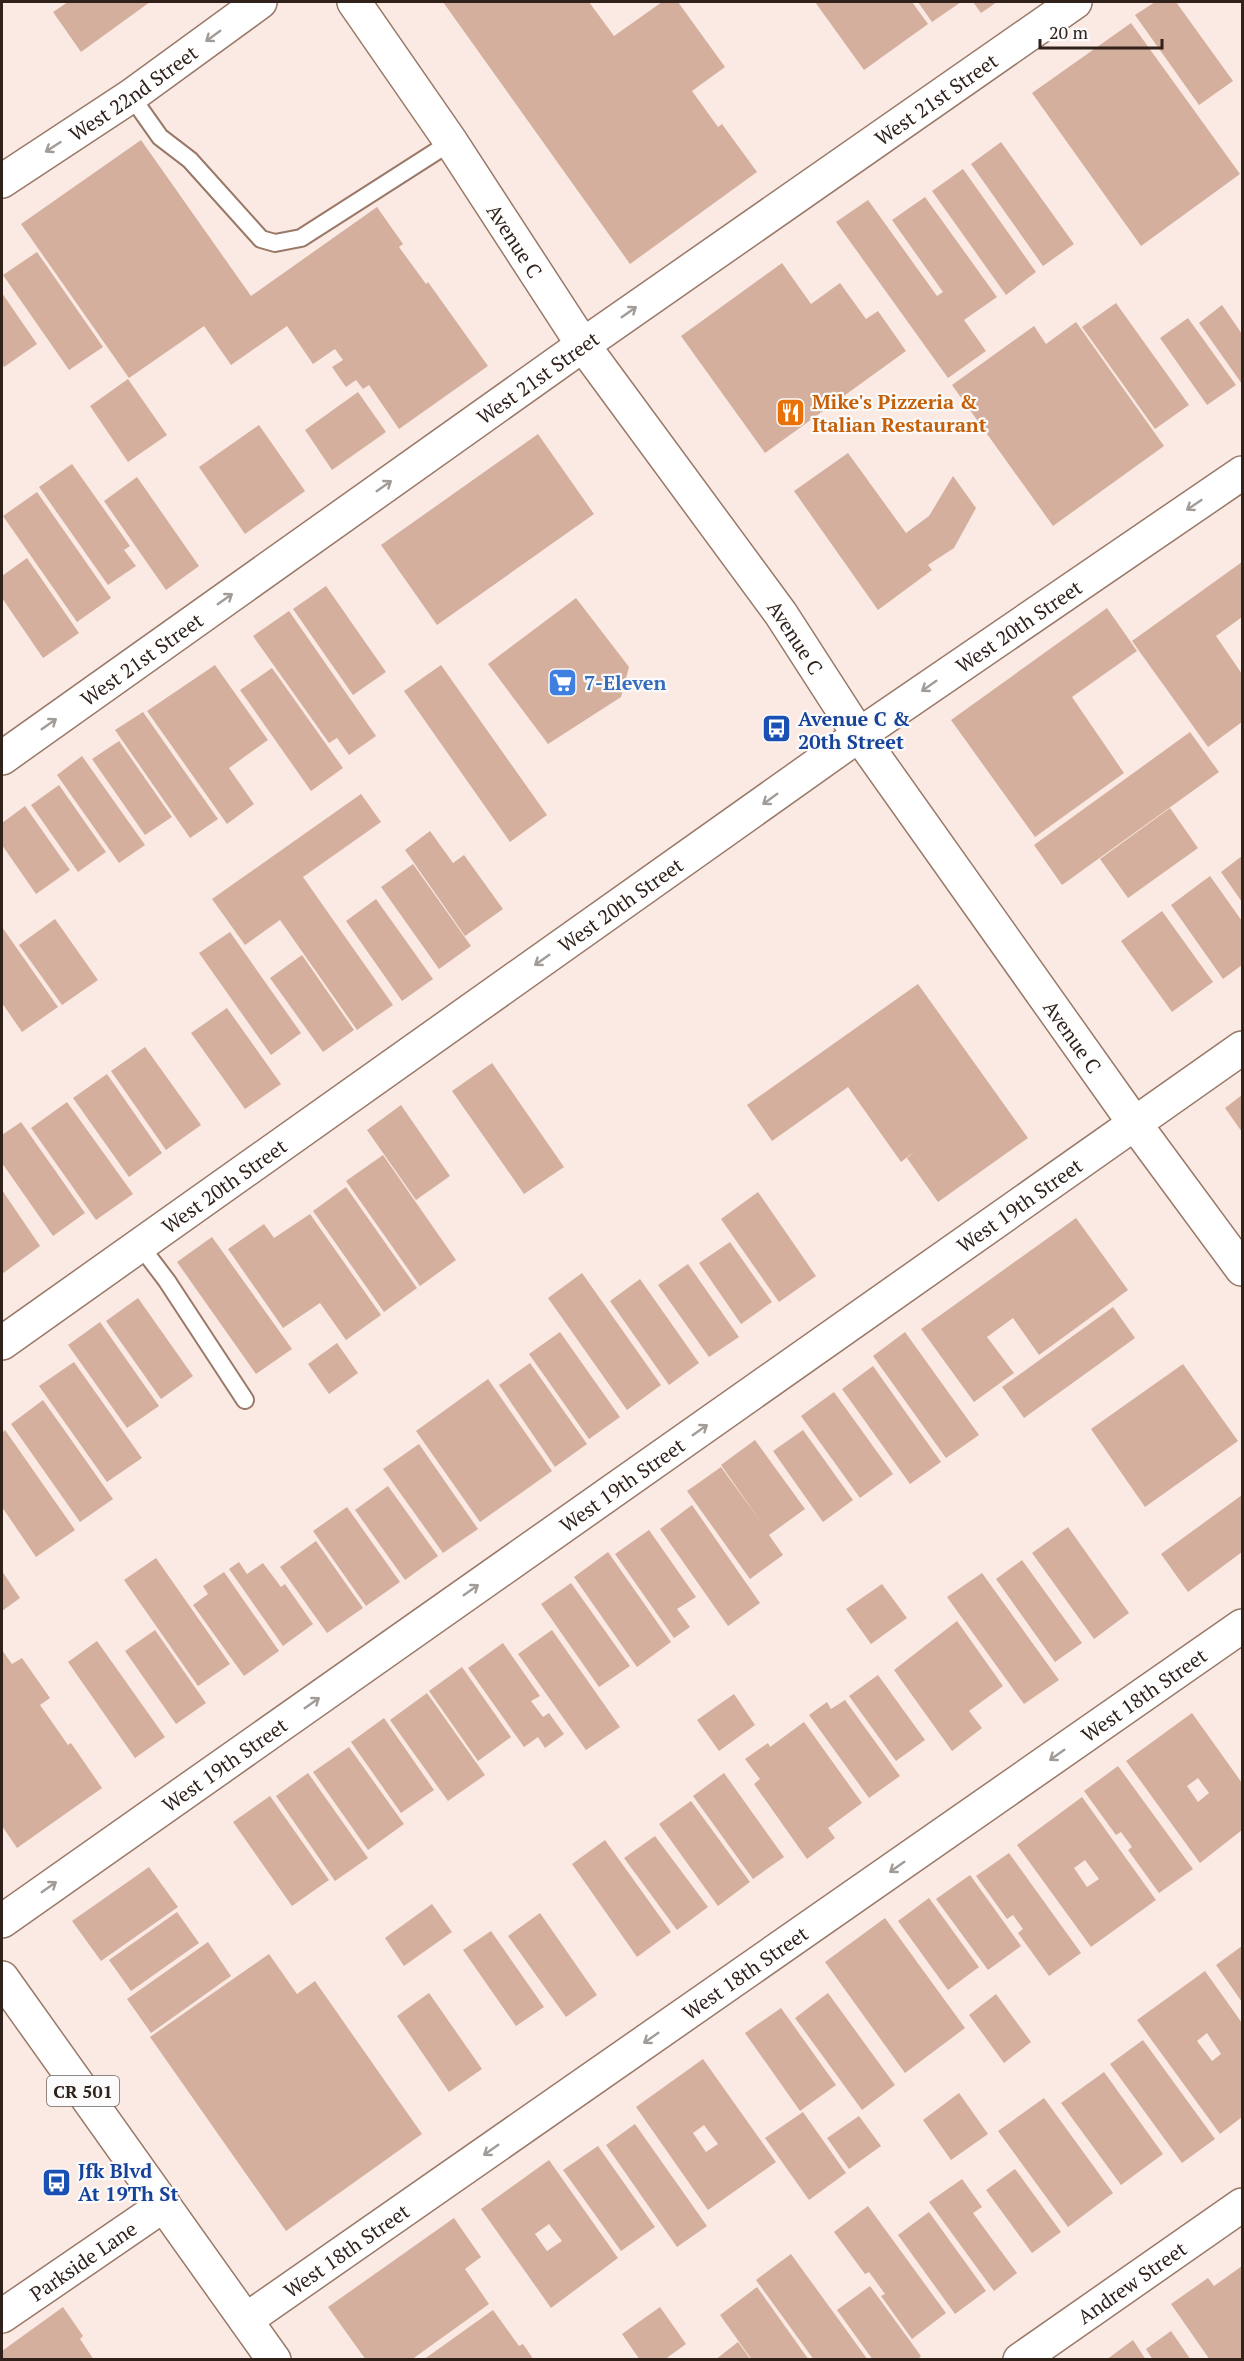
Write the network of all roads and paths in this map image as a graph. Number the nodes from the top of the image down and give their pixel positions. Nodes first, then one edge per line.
1 (260, 2) edge
2 (354, 2) edge
3 (1075, 2) edge
4 (131, 96) junction
5 (451, 142) junction
6 (2, 181) edge
7 (583, 345) junction
8 (1242, 473) edge
9 (859, 735) junction
10 (2, 758) edge
11 (1242, 1048) edge
12 (1135, 1124) junction
13 (139, 1244) junction
14 (1242, 1269) edge
15 (2, 1343) edge
16 (245, 1400) dead end
17 (1242, 1626) edge
18 (2, 1921) edge
19 (2, 1978) edge
20 (164, 2205) junction
21 (1242, 2205) edge
22 (2, 2316) edge
23 (246, 2320) junction
24 (274, 2360) edge
25 (1020, 2360) edge

1 -> 4 street, West 22nd Street
2 - 5 street, Avenue C
7 -> 3 street, West 21st Street
4 - 5 lane
4 -> 6 street, West 22nd Street
5 - 7 street, Avenue C
7 - 9 street, Avenue C
10 -> 7 street, West 21st Street
8 -> 9 street, West 20th Street
9 - 12 street, Avenue C
9 -> 13 street, West 20th Street
11 - 12 street, West 19th Street
12 - 14 street, Avenue C
18 -> 12 street, West 19th Street
13 - 15 street, West 20th Street
13 - 16 lane
17 -> 23 street, West 18th Street
19 - 20 street, CR 501
20 - 22 street, Parkside Lane
20 - 23 street, CR 501
21 - 25 street, Andrew Street
23 - 24 street, CR 501

